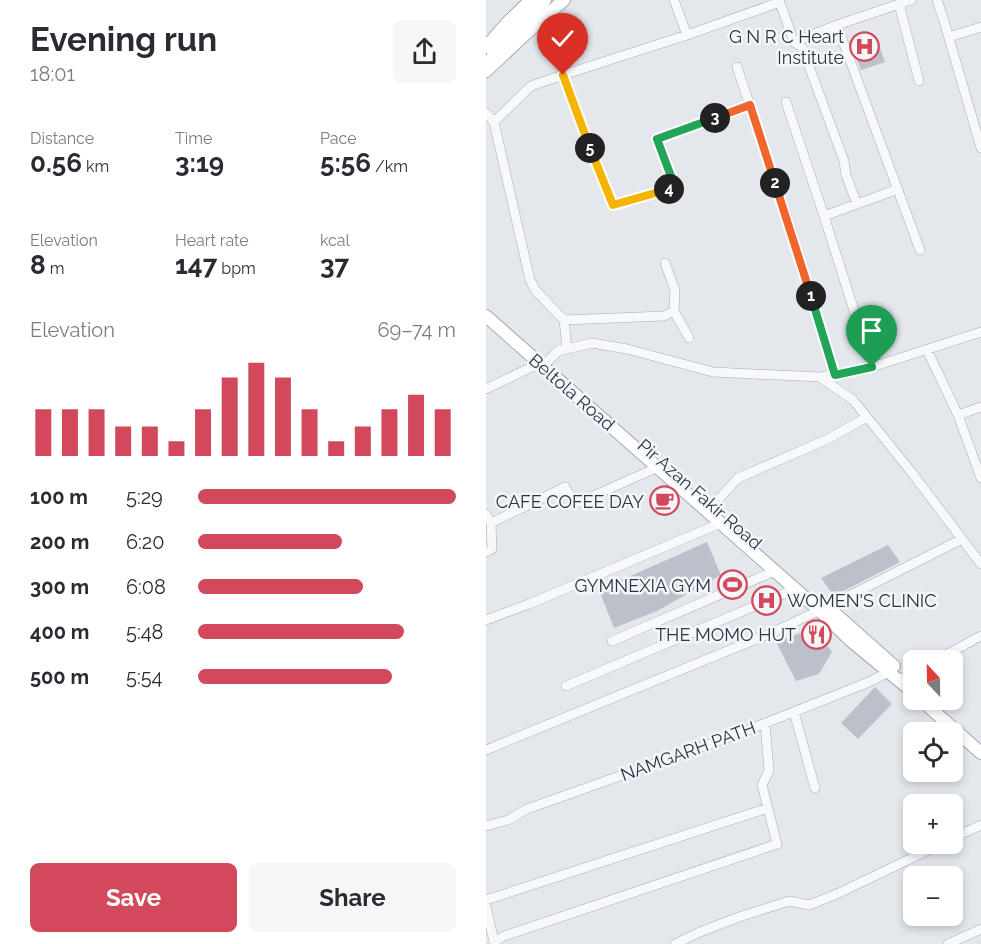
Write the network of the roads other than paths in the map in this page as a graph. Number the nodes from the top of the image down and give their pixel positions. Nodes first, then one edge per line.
1 (531, 0) edge
2 (545, 0) edge
3 (564, 0) edge
4 (674, 0) edge
5 (911, 0) edge
6 (937, 0) edge
7 (779, 1) edge
8 (899, 4) junction
9 (837, 25) junction
10 (981, 27) edge
11 (687, 35) junction
12 (949, 37) junction
13 (794, 42) junction
14 (490, 49) edge
15 (737, 67) dead end
16 (486, 71) edge
17 (563, 75) junction
18 (919, 81) dead end
19 (786, 102) dead end
20 (750, 105) junction
21 (486, 113) edge
22 (494, 122) junction
23 (979, 137) edge
24 (981, 148) edge
25 (898, 189) junction
26 (857, 204) junction
27 (824, 216) junction
28 (920, 250) dead end
29 (666, 263) dead end
30 (486, 306) edge
31 (674, 311) junction
32 (486, 316) edge
33 (564, 320) junction
34 (981, 332) edge
35 (689, 338) dead end
36 (567, 349) junction
37 (927, 350) junction
38 (544, 362) junction
39 (872, 367) junction
40 (835, 375) junction
41 (820, 377) junction
42 (486, 389) edge
43 (981, 407) edge
44 (958, 415) junction
45 (867, 417) junction
46 (661, 465) junction
47 (981, 478) edge
48 (718, 500) dead end
49 (486, 514) edge
50 (721, 523) junction
51 (491, 524) junction
52 (962, 539) junction
53 (486, 552) edge
54 (980, 561) edge
55 (775, 571) junction
56 (795, 589) junction
57 (827, 607) junction
58 (486, 620) edge
59 (981, 636) edge
60 (612, 641) dead end
61 (955, 650) edge
62 (889, 672) junction
63 (903, 674) edge
64 (903, 676) edge
65 (566, 686) dead end
66 (932, 710) edge
67 (944, 710) edge
68 (794, 712) junction
69 (765, 723) junction
70 (981, 743) edge
71 (486, 750) edge
72 (981, 753) edge
73 (815, 788) dead end
74 (768, 808) junction
75 (981, 825) edge
76 (486, 826) edge
77 (963, 833) edge
78 (920, 854) edge
79 (486, 900) edge
80 (486, 906) edge
81 (981, 929) edge
82 (495, 943) edge
83 (675, 944) edge
84 (948, 944) edge

1 - 14 main road
2 - 14 main road
3 - 16 main road
4 - 11 street
5 - 8 street
6 - 12 street
7 - 11 street
7 - 13 street
8 - 9 street
8 - 18 street
9 - 13 street
9 - 25 street
10 - 12 street
11 - 17 street
12 - 23 street
13 - 26 street
14 - 16 main road
15 - 20 street
17 - 20 street
17 - 22 street
19 - 27 street
20 - 40 street
21 - 22 street
22 - 33 street
23 - 24 street
25 - 26 street
25 - 28 street
26 - 27 street
27 - 39 street
29 - 31 street
30 - 38 main road, Pir Azan Fakir Road
31 - 33 street
31 - 35 street
32 - 38 main road, Beltola Road
33 - 36 street
34 - 37 street
36 - 38 street
36 - 41 street
37 - 39 street
37 - 44 street
38 - 42 street
38 - 46 main road, Pir Azan Fakir Road
39 - 40 street
40 - 41 street
41 - 45 street
43 - 44 street
44 - 47 street
45 - 48 street
45 - 52 street
46 - 50 main road, Pir Azan Fakir Road
46 - 51 street
46 - 57 main road, Pir Azan Fakir Road
49 - 51 street
50 - 55 main road, Pir Azan Fakir Road
50 - 58 street
51 - 53 street
52 - 54 street
52 - 57 street
55 - 56 main road, Pir Azan Fakir Road
55 - 60 street
56 - 57 main road, Pir Azan Fakir Road
56 - 65 street
57 - 62 main road, Pir Azan Fakir Road
57 - 63 main road, Pir Azan Fakir Road
57 - 71 street
59 - 61 street
62 - 64 main road, Pir Azan Fakir Road
62 - 68 street, NAMGARH PATH
66 - 72 main road
67 - 70 main road
68 - 69 street, NAMGARH PATH
68 - 73 street
69 - 74 street
69 - 76 street, NAMGARH PATH
74 - 79 street
74 - 82 street
75 - 77 street
78 - 83 street
80 - 82 street
81 - 84 street

